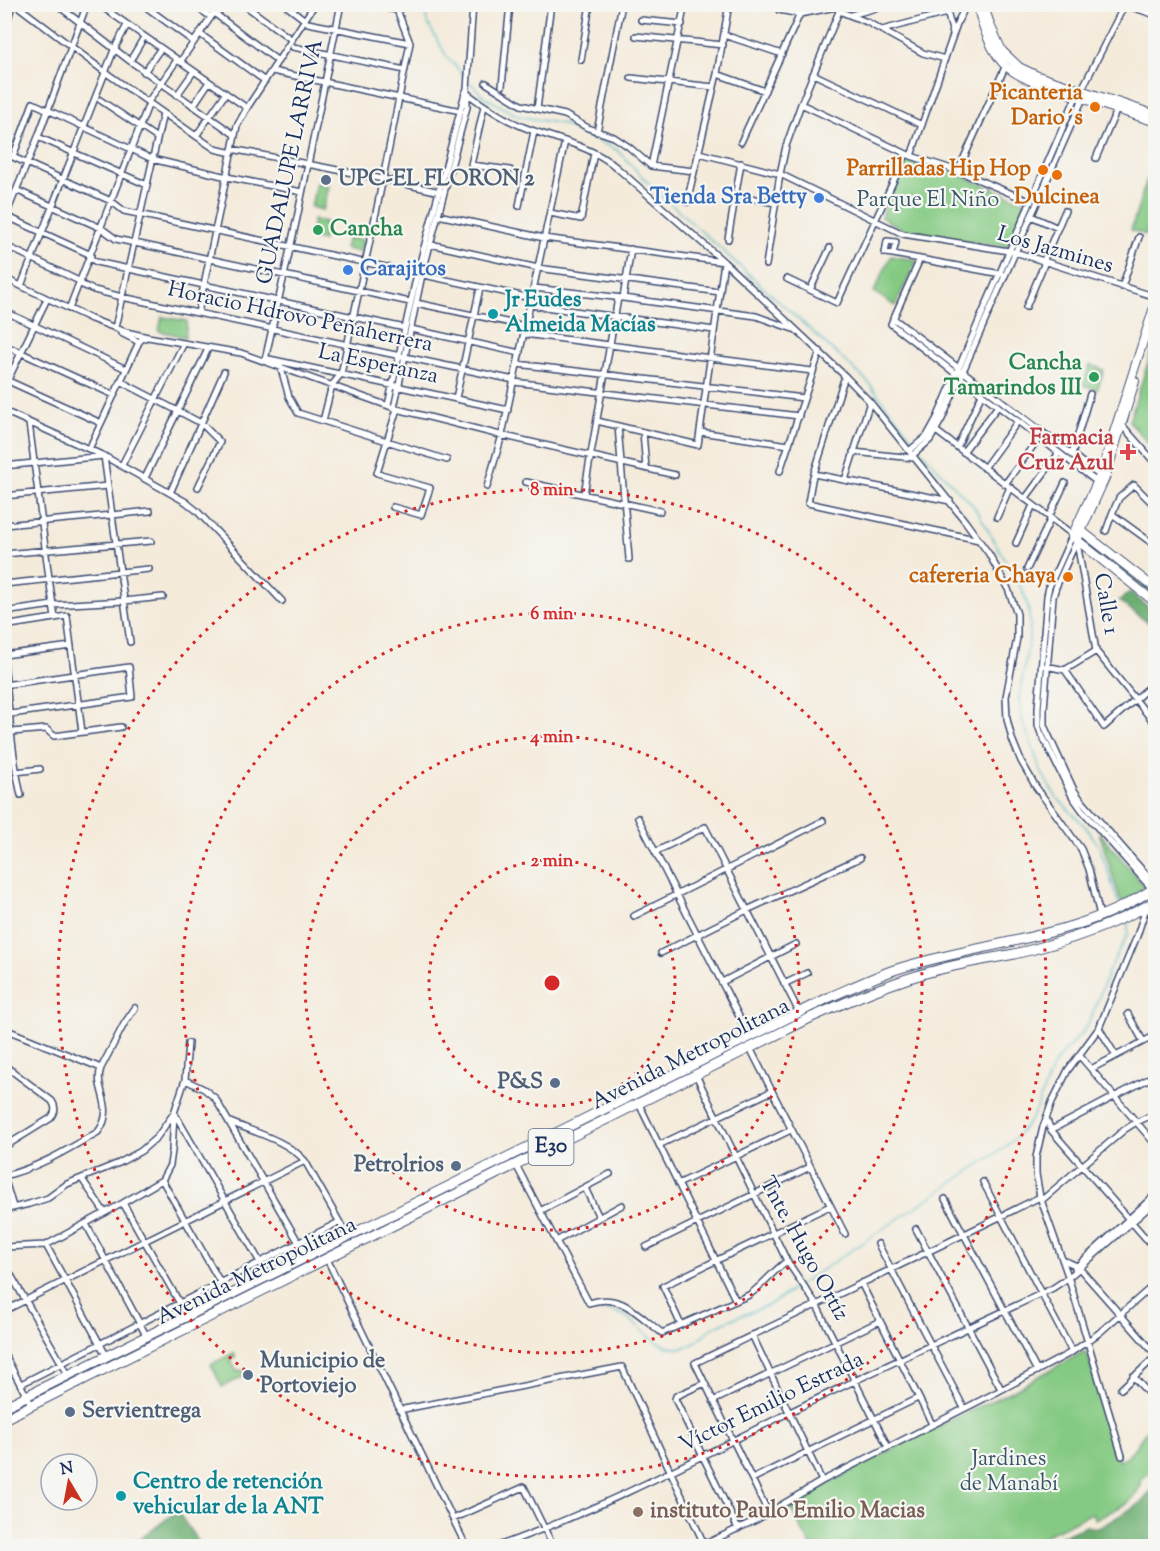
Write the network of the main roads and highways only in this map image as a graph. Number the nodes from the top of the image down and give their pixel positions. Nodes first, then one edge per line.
1 (1154, 887) edge
2 (1150, 904) edge
3 (956, 955) junction
4 (958, 965) junction
5 (801, 1017) junction
6 (694, 1071) junction
7 (410, 1206) junction
8 (411, 1217) junction
9 (4, 1407) edge
10 (4, 1419) edge

1 - 3 highway, E30
2 - 4 highway, Avenida Metropolitana / E30
3 - 4 highway
3 - 5 highway, E30
4 - 5 highway, Avenida Metropolitana / E30
5 - 6 highway, Avenida Metropolitana / E30
5 - 6 highway, E30
6 - 7 highway, E30
6 - 8 highway, Avenida Metropolitana / E30
7 - 8 highway
7 - 9 highway, E30
8 - 10 highway, Avenida Metropolitana / E30

